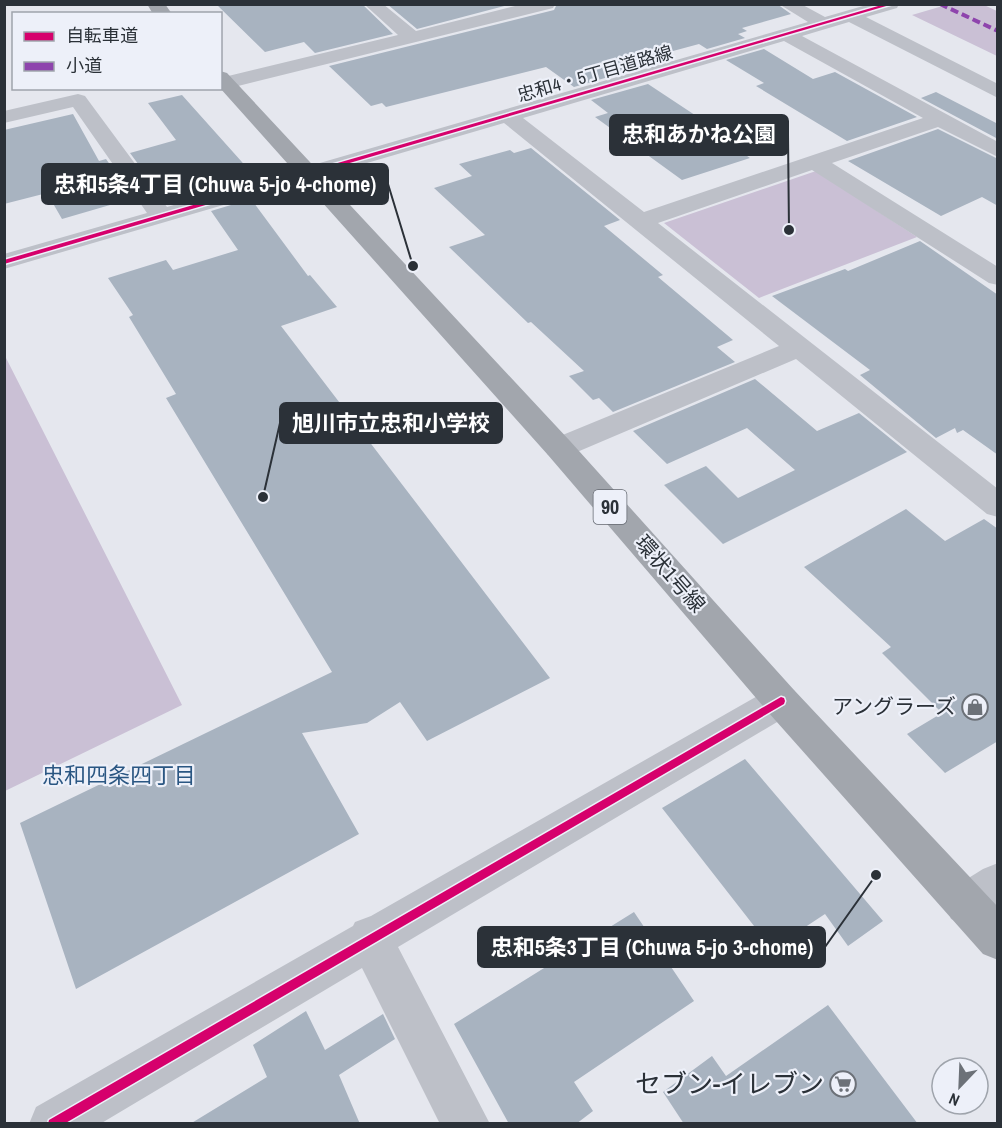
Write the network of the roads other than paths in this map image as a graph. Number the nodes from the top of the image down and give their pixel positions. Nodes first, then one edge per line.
1 (372, 4) edge
2 (547, 4) edge
3 (788, 4) edge
4 (891, 4) edge
5 (851, 16) junction
6 (824, 24) junction
7 (787, 34) junction
8 (412, 37) junction
9 (223, 80) edge
10 (998, 92) edge
11 (507, 115) junction
12 (4, 117) edge
13 (940, 119) junction
14 (998, 151) edge
15 (816, 162) junction
16 (309, 173) junction
17 (161, 216) junction
18 (640, 221) junction
19 (4, 262) edge
20 (998, 278) edge
21 (801, 347) junction
22 (559, 448) junction
23 (998, 506) edge
24 (781, 701) junction
25 (982, 894) edge
26 (370, 937) junction
27 (998, 939) edge
28 (53, 1124) edge
29 (465, 1124) edge

1 - 8 street
2 - 8 street
3 - 6 street
4 - 5 street, 忠和4・5丁目道路線
5 - 6 street, 忠和4・5丁目道路線
5 - 10 street
6 - 7 street, 忠和4・5丁目道路線
7 - 11 street, 忠和4・5丁目道路線
7 - 13 street
8 - 9 street
9 - 16 main road, 環状1号線 / 90
11 - 16 street, 忠和4・5丁目道路線
11 - 18 street
12 - 17 street
13 - 14 street
13 - 15 street
15 - 18 street
15 - 20 street
16 - 17 street, 忠和4・5丁目道路線
16 - 22 main road, 環状1号線 / 90
17 - 19 street, 忠和4・5丁目道路線
18 - 21 street
21 - 22 street
21 - 23 street
22 - 24 main road, 環状1号線 / 90
24 - 25 main road, 環状1号線 / 90
24 - 26 street
25 - 27 main road, 環状1号線 / 90
26 - 28 street
26 - 29 street

